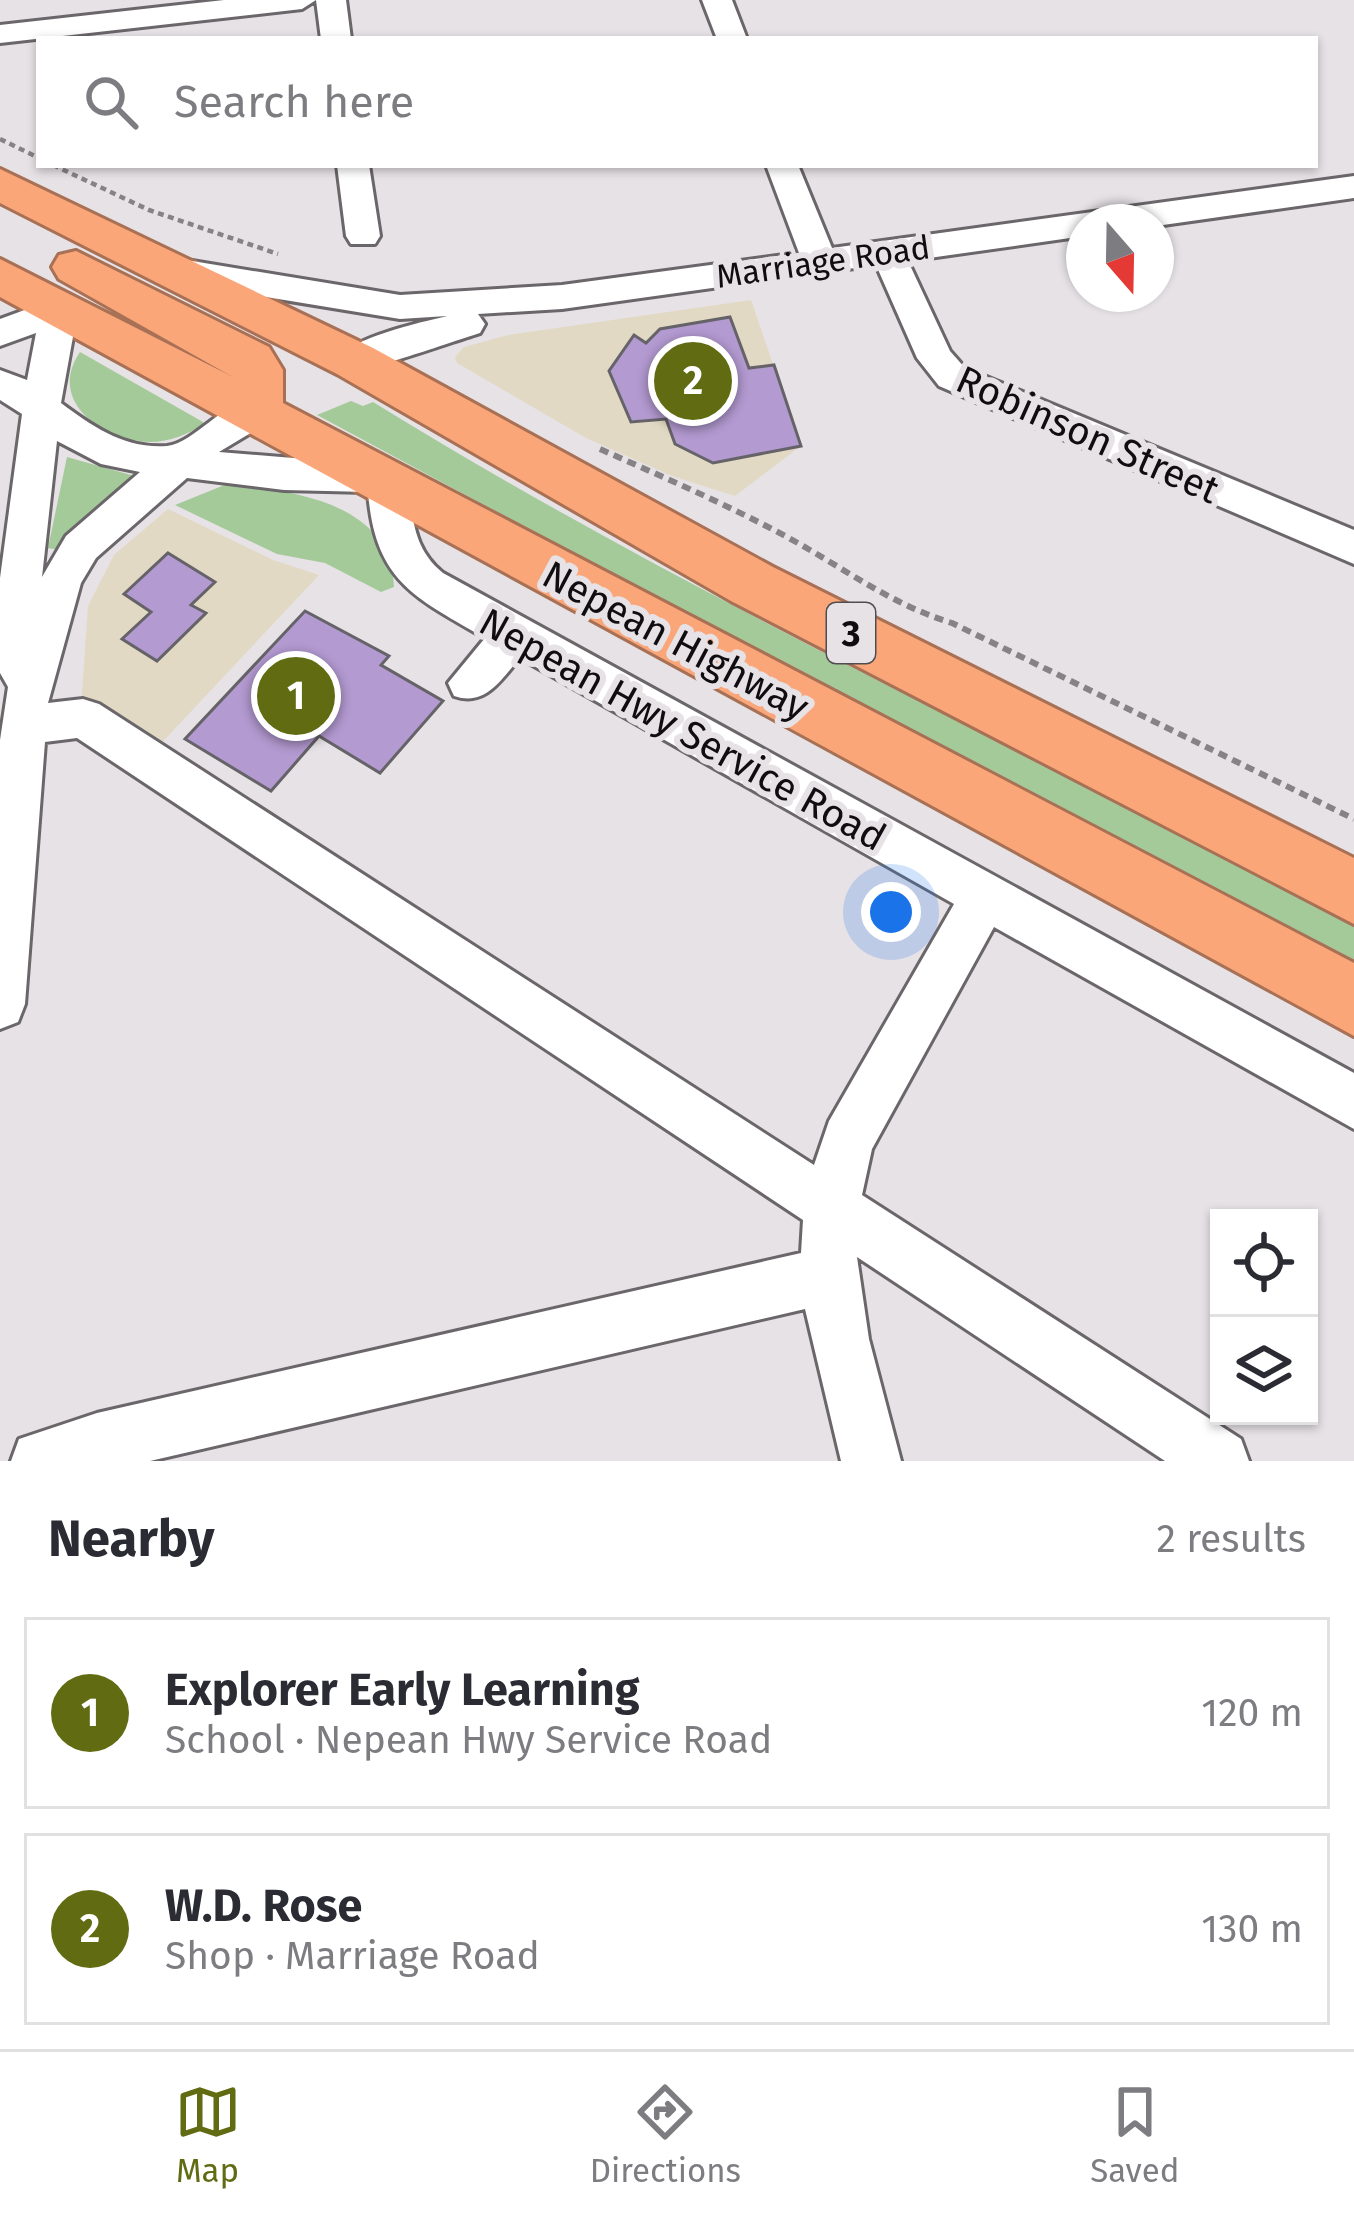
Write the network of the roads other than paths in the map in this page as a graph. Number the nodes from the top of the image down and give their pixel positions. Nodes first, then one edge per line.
1 (302, 0) edge
2 (331, 0) edge
3 (717, 0) edge
4 (0, 34) edge
5 (336, 36) edge
6 (731, 36) edge
7 (353, 168) edge
8 (783, 168) edge
9 (0, 184) edge
10 (1354, 187) edge
11 (1174, 212) edge
12 (1066, 227) edge
13 (0, 228) edge
14 (363, 236) dead end
15 (887, 252) junction
16 (820, 261) junction
17 (178, 269) junction
18 (0, 276) edge
19 (119, 288) junction
20 (562, 297) junction
21 (430, 306) junction
22 (60, 309) junction
23 (0, 333) edge
24 (353, 339) junction
25 (0, 384) edge
26 (43, 409) junction
27 (256, 412) junction
28 (178, 464) junction
29 (382, 480) junction
30 (1354, 548) edge
31 (515, 634) junction
32 (470, 683) dead end
33 (25, 712) junction
34 (1354, 892) edge
35 (984, 897) junction
36 (1354, 1001) edge
37 (0, 1004) edge
38 (1354, 1102) edge
39 (830, 1204) junction
40 (827, 1275) junction
41 (41, 1461) edge
42 (871, 1461) edge
43 (1219, 1461) edge

1 - 4 street
2 - 5 street
3 - 6 street
7 - 14 street
8 - 16 street
9 - 17 highway, 3
10 - 11 street
12 - 15 street, Marriage Road
13 - 19 highway
15 - 16 street, Marriage Road
15 - 30 street, Robinson Street
16 - 20 street, Marriage Road
17 - 19 highway
17 - 24 highway, 3
18 - 22 highway, Nepean Highway / 3
19 - 22 highway
19 - 27 highway
20 - 21 street, Marriage Road
20 - 24 street, Marriage Road
21 - 24 street, Marriage Road
21 - 24 street
22 - 23 street
22 - 26 street
22 - 27 highway, Nepean Highway / 3
24 - 27 highway
24 - 34 highway, 3
25 - 26 street
26 - 28 street
26 - 33 street
27 - 28 street
27 - 29 highway, Nepean Highway / 3
28 - 29 street
28 - 33 street
29 - 31 street, Nepean Hwy Service Road
29 - 36 highway, Nepean Highway / 3
31 - 32 street
31 - 35 street, Nepean Hwy Service Road
33 - 37 street
33 - 39 street
35 - 38 street, Nepean Hwy Service Road
35 - 39 street
39 - 40 street
39 - 43 street
40 - 41 street
40 - 42 street

